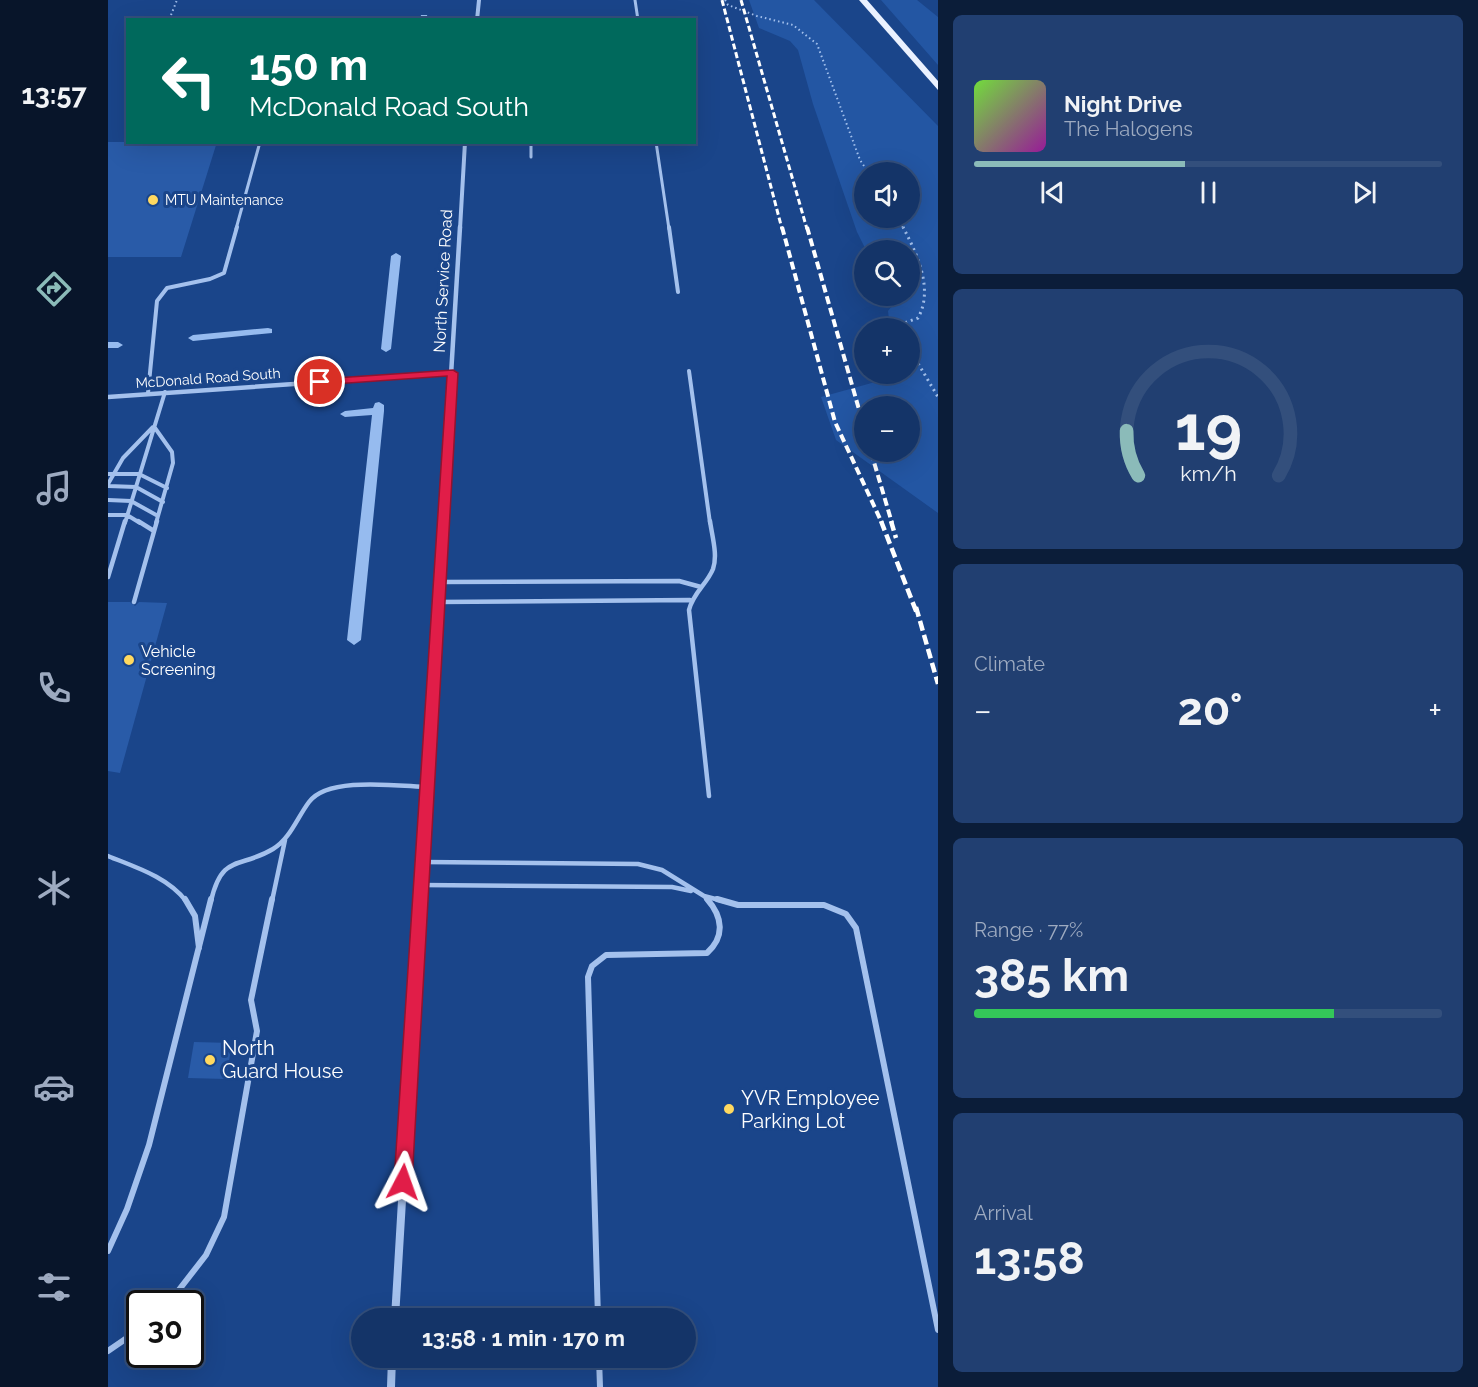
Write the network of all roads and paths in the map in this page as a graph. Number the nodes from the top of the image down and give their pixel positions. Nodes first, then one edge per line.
1 (177, 0) edge
2 (479, 0) edge
3 (635, 0) edge
4 (725, 0) edge
5 (852, 0) edge
6 (863, 0) edge
7 (171, 15) dead end
8 (477, 18) edge
9 (638, 18) edge
10 (908, 52) junction
11 (938, 87) edge
12 (259, 144) edge
13 (465, 144) edge
14 (531, 144) edge
15 (656, 144) edge
16 (531, 157) dead end
17 (862, 162) edge
18 (903, 228) edge
19 (678, 292) dead end
20 (916, 318) edge
21 (920, 367) edge
22 (689, 371) dead end
23 (453, 373) junction
24 (165, 392) junction
25 (148, 393) junction
26 (108, 397) edge
27 (938, 397) edge
28 (154, 425) junction
29 (110, 473) edge
30 (139, 474) junction
31 (108, 485) edge
32 (136, 487) junction
33 (167, 488) junction
34 (108, 500) edge
35 (131, 501) junction
36 (163, 502) junction
37 (108, 514) edge
38 (127, 515) junction
39 (159, 516) junction
40 (154, 531) junction
41 (108, 577) edge
42 (439, 582) junction
43 (701, 587) junction
44 (690, 600) junction
45 (134, 602) dead end
46 (437, 602) junction
47 (428, 787) junction
48 (709, 796) dead end
49 (286, 838) junction
50 (108, 856) edge
51 (423, 862) junction
52 (421, 885) junction
53 (701, 895) junction
54 (199, 954) junction
55 (108, 1251) edge
56 (181, 1290) edge
57 (396, 1308) edge
58 (598, 1308) edge
59 (938, 1330) edge
60 (126, 1339) edge
61 (108, 1351) edge
62 (392, 1368) edge
63 (599, 1368) edge
64 (391, 1387) edge
65 (600, 1387) edge

1 - 7 path
2 - 8 street
3 - 9 lane
4 - 17 path
5 - 10 main road
6 - 10 main road
10 - 11 main road
12 - 25 lane
13 - 23 street, North Service Road
14 - 16 lane
15 - 19 lane
18 - 20 path
21 - 27 path
22 - 43 lane
23 - 24 street, McDonald Road South
23 - 42 street, North Service Road
24 - 25 street, McDonald Road South
24 - 28 lane
25 - 26 street, McDonald Road South
28 - 29 lane
28 - 30 lane
28 - 33 lane
29 - 30 lane
29 - 31 lane
30 - 32 lane
30 - 33 lane
31 - 32 lane
32 - 35 lane
32 - 36 lane
33 - 36 lane
34 - 35 lane
35 - 38 lane
35 - 39 lane
36 - 39 lane
37 - 38 lane
38 - 40 lane
38 - 41 lane
39 - 40 lane
40 - 45 lane
42 - 43 lane
42 - 46 street, North Service Road
43 - 44 lane
44 - 46 lane
44 - 48 lane
46 - 47 street, North Service Road
47 - 49 lane
47 - 51 street, North Service Road
49 - 54 lane
49 - 56 lane
50 - 54 lane
51 - 52 street, North Service Road
51 - 53 lane
52 - 53 lane
52 - 57 street, North Service Road
53 - 58 lane
53 - 59 lane
54 - 55 lane
60 - 61 lane
62 - 64 street
63 - 65 lane

